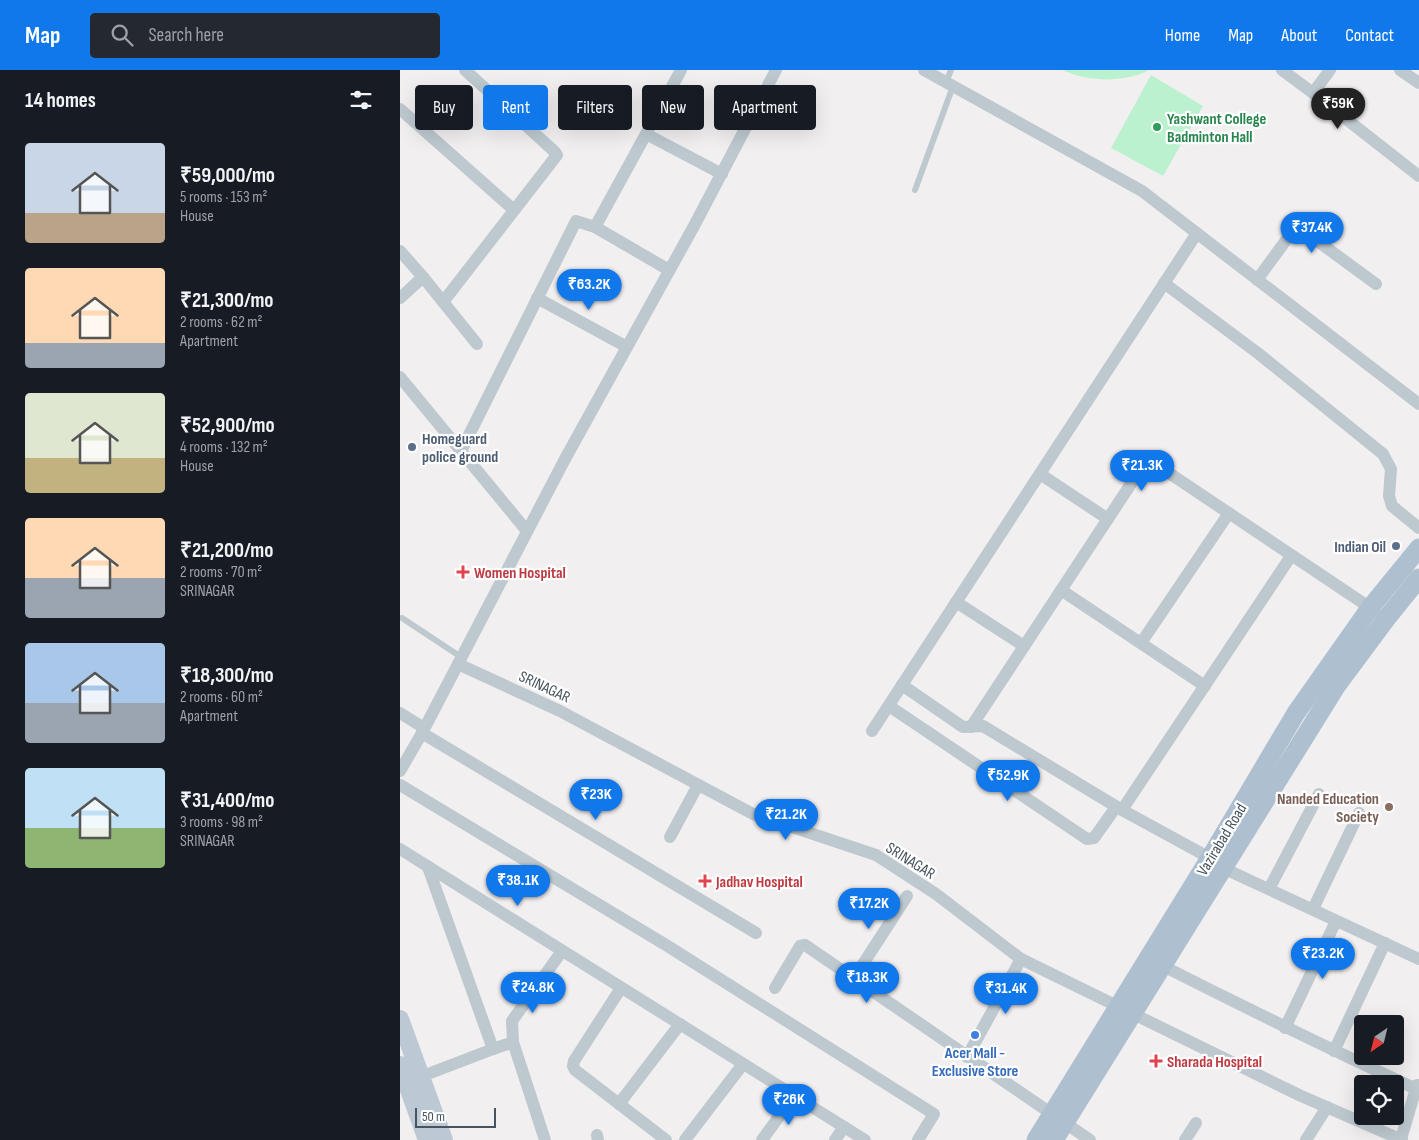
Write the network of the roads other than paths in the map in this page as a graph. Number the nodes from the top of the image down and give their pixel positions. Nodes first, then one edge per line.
1 (465, 70) edge
2 (681, 70) edge
3 (776, 70) edge
4 (924, 70) edge
5 (951, 70) edge
6 (1282, 70) edge
7 (1330, 70) edge
8 (1407, 72) edge
9 (1419, 83) edge
10 (949, 84) junction
11 (1313, 93) junction
12 (400, 109) edge
13 (646, 134) junction
14 (722, 174) junction
15 (1419, 176) edge
16 (914, 190) dead end
17 (514, 210) junction
18 (595, 227) junction
19 (1197, 233) junction
20 (400, 251) edge
21 (670, 270) junction
22 (422, 277) junction
23 (1257, 280) junction
24 (1164, 283) junction
25 (1376, 284) dead end
26 (400, 298) edge
27 (537, 298) junction
28 (443, 302) junction
29 (477, 344) dead end
30 (627, 347) junction
31 (400, 377) edge
32 (1419, 404) edge
33 (461, 451) junction
34 (1040, 474) junction
35 (1229, 514) junction
36 (1108, 519) junction
37 (1419, 528) edge
38 (527, 531) junction
39 (1419, 548) edge
40 (1291, 556) junction
41 (1403, 567) junction
42 (1419, 578) edge
43 (1062, 590) junction
44 (956, 602) junction
45 (1370, 608) junction
46 (402, 618) dead end
47 (1386, 619) junction
48 (1141, 643) junction
49 (1024, 646) junction
50 (460, 661) junction
51 (902, 685) junction
52 (1205, 686) junction
53 (889, 706) junction
54 (400, 712) edge
55 (971, 727) junction
56 (423, 731) junction
57 (872, 731) dead end
58 (400, 771) edge
59 (400, 785) edge
60 (698, 785) junction
61 (1320, 794) dead end
62 (1119, 809) junction
63 (1359, 813) dead end
64 (670, 837) dead end
65 (400, 850) edge
66 (1217, 863) junction
67 (428, 867) junction
68 (1269, 889) junction
69 (907, 896) dead end
70 (1313, 909) junction
71 (1336, 920) junction
72 (756, 933) dead end
73 (1385, 943) junction
74 (562, 950) junction
75 (1022, 959) junction
76 (1419, 959) edge
77 (1164, 966) junction
78 (854, 978) junction
79 (621, 988) junction
80 (775, 988) dead end
81 (1124, 1011) junction
82 (680, 1024) junction
83 (402, 1028) edge
84 (1285, 1028) junction
85 (513, 1042) junction
86 (493, 1050) junction
87 (1334, 1051) junction
88 (967, 1057) junction
89 (743, 1064) junction
90 (400, 1065) edge
91 (420, 1077) junction
92 (1417, 1086) edge
93 (794, 1096) junction
94 (619, 1104) junction
95 (1327, 1107) junction
96 (1059, 1117) junction
97 (1196, 1123) dead end
98 (844, 1127) junction
99 (1311, 1138) edge
100 (427, 1140) edge
101 (444, 1140) edge
102 (545, 1140) edge
103 (666, 1140) edge
104 (685, 1140) edge
105 (762, 1140) edge
106 (835, 1140) edge
107 (864, 1140) edge
108 (918, 1140) edge
109 (1036, 1140) edge
110 (1054, 1140) edge
111 (1090, 1140) edge
112 (1185, 1140) edge
113 (1402, 1140) edge

1 - 17 street
2 - 13 street
3 - 14 street
4 - 10 street
5 - 10 lane
6 - 11 street
7 - 11 street
8 - 9 street
10 - 16 lane
10 - 19 street
11 - 15 street
12 - 17 street
13 - 14 street
13 - 18 street
14 - 21 street
17 - 28 street
18 - 21 street
18 - 27 street
19 - 23 street
19 - 24 street
20 - 22 street
21 - 30 street
22 - 26 street
22 - 28 street
23 - 25 street
23 - 32 street
24 - 34 street
24 - 37 street
27 - 30 street
27 - 33 street
28 - 29 street
30 - 38 street
31 - 33 street
33 - 38 street
34 - 36 street
34 - 44 street
35 - 36 street
35 - 40 street
35 - 48 street
36 - 43 street
38 - 50 street
39 - 41 main road, Vazirabad Road
40 - 45 street
40 - 52 street
41 - 42 street
41 - 45 main road, Vazirabad Road
42 - 47 main road, Vazirabad Road
43 - 48 street
43 - 49 street
44 - 49 street
44 - 51 street
45 - 47 street
45 - 66 main road, Vazirabad Road
46 - 50 lane
47 - 66 main road, Vazirabad Road
48 - 52 street
49 - 55 street
50 - 56 street
50 - 60 street, SRINAGAR
51 - 53 street
51 - 55 street
52 - 62 street
53 - 57 street
53 - 62 street
54 - 56 street
55 - 62 street
56 - 58 street
56 - 72 street
59 - 108 street
60 - 64 street
60 - 75 street, SRINAGAR
61 - 68 street
62 - 66 street
63 - 70 street
65 - 67 street
66 - 68 street
66 - 77 main road, Vazirabad Road
66 - 81 main road, Vazirabad Road
67 - 74 street
67 - 86 street
68 - 70 street
69 - 78 street
70 - 71 street
71 - 73 street
71 - 84 street
73 - 76 street
73 - 87 street
74 - 79 street
74 - 85 street
75 - 81 street, SRINAGAR
75 - 88 street
77 - 81 main road, Vazirabad Road
77 - 84 street
78 - 80 street
78 - 88 street
79 - 82 street
79 - 94 street
81 - 95 street, SRINAGAR
81 - 96 main road, Vazirabad Road
82 - 89 street
82 - 94 street
83 - 91 main road
84 - 87 street
85 - 86 street
85 - 102 street
86 - 91 street
87 - 92 street
88 - 96 street
89 - 93 street
89 - 104 street
90 - 100 main road
91 - 101 main road
92 - 113 street
93 - 98 street
93 - 105 street
94 - 103 street
95 - 99 street
95 - 113 street, SRINAGAR
96 - 109 main road, Vazirabad Road
96 - 110 main road, Vazirabad Road
96 - 111 street
97 - 112 street
98 - 106 street
98 - 107 street

